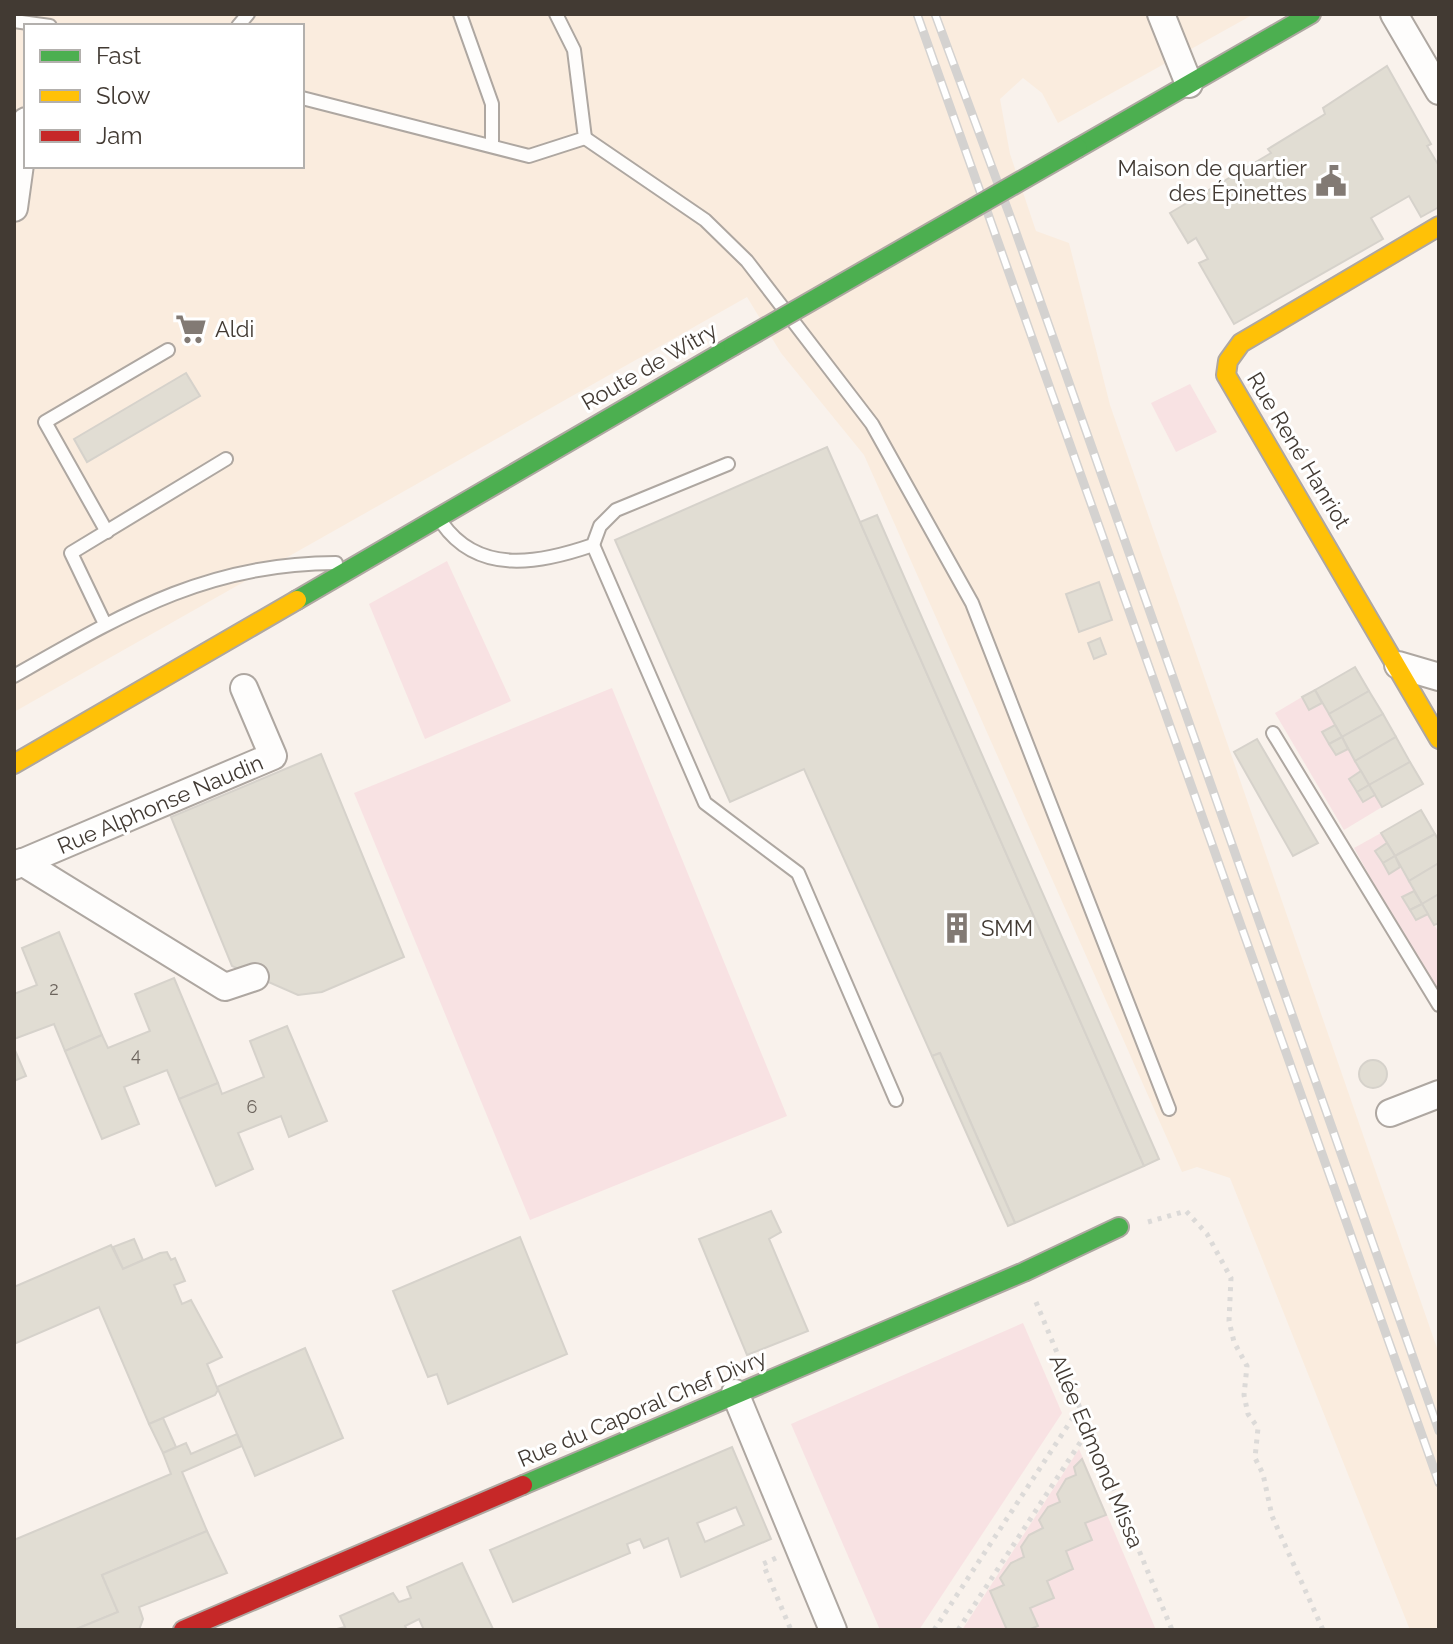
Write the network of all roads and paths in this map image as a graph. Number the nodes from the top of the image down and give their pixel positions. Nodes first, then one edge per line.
1 (460, 14) edge
2 (556, 14) edge
3 (1161, 14) edge
4 (1311, 14) edge
5 (1394, 14) edge
6 (14, 21) edge
7 (36, 24) edge
8 (1189, 84) junction
9 (1439, 91) edge
10 (304, 99) edge
11 (24, 136) edge
12 (585, 138) junction
13 (492, 146) junction
14 (14, 208) edge
15 (1439, 226) edge
16 (168, 350) dead end
17 (226, 459) dead end
18 (728, 464) dead end
19 (438, 517) junction
20 (107, 532) junction
21 (593, 545) junction
22 (360, 562) junction
23 (105, 624) junction
24 (1398, 665) junction
25 (14, 676) edge
26 (1439, 677) edge
27 (244, 688) dead end
28 (1273, 733) dead end
29 (1439, 739) edge
30 (14, 764) edge
31 (18, 864) edge
32 (255, 977) dead end
33 (1439, 1005) edge
34 (1439, 1094) edge
35 (896, 1100) dead end
36 (1169, 1109) dead end
37 (1390, 1113) dead end
38 (1119, 1227) joint
39 (1024, 1272) junction
40 (735, 1393) junction
41 (1078, 1409) junction
42 (1088, 1431) junction
43 (799, 1547) junction
44 (244, 1618) edge
45 (183, 1630) edge
46 (791, 1630) edge
47 (833, 1630) edge
48 (934, 1630) edge
49 (958, 1630) edge
50 (1172, 1630) edge
51 (1323, 1630) edge

1 - 13 lane
2 - 12 lane
3 - 8 street
4 - 8 street, Route de Witry
5 - 9 street
6 - 7 lane
8 - 19 street, Route de Witry, bridge
10 - 13 lane
11 - 14 street
12 - 13 lane
12 - 36 lane
15 - 24 street, Rue René Hanriot
16 - 20 lane
17 - 20 lane
18 - 21 lane
19 - 21 lane
19 - 22 street, Route de Witry
20 - 23 lane
21 - 35 lane
22 - 23 lane
22 - 30 street, Route de Witry
23 - 25 lane
24 - 26 street
24 - 29 street, Rue René Hanriot
27 - 31 street, Rue Alphonse Naudin
28 - 33 lane
31 - 32 street, Rue Alphonse Naudin
34 - 37 street
38 - 39 street, Rue du Caporal Chef Divry
38 - 51 path
39 - 40 street, Rue du Caporal Chef Divry
39 - 41 path, Allée Edmond Missa
40 - 43 street
40 - 44 street, Rue du Caporal Chef Divry
41 - 42 path, Allée Edmond Missa
41 - 48 path
42 - 49 path
42 - 50 path, Allée Edmond Missa
43 - 46 path
43 - 47 street
44 - 45 street, Rue du Caporal Chef Divry

